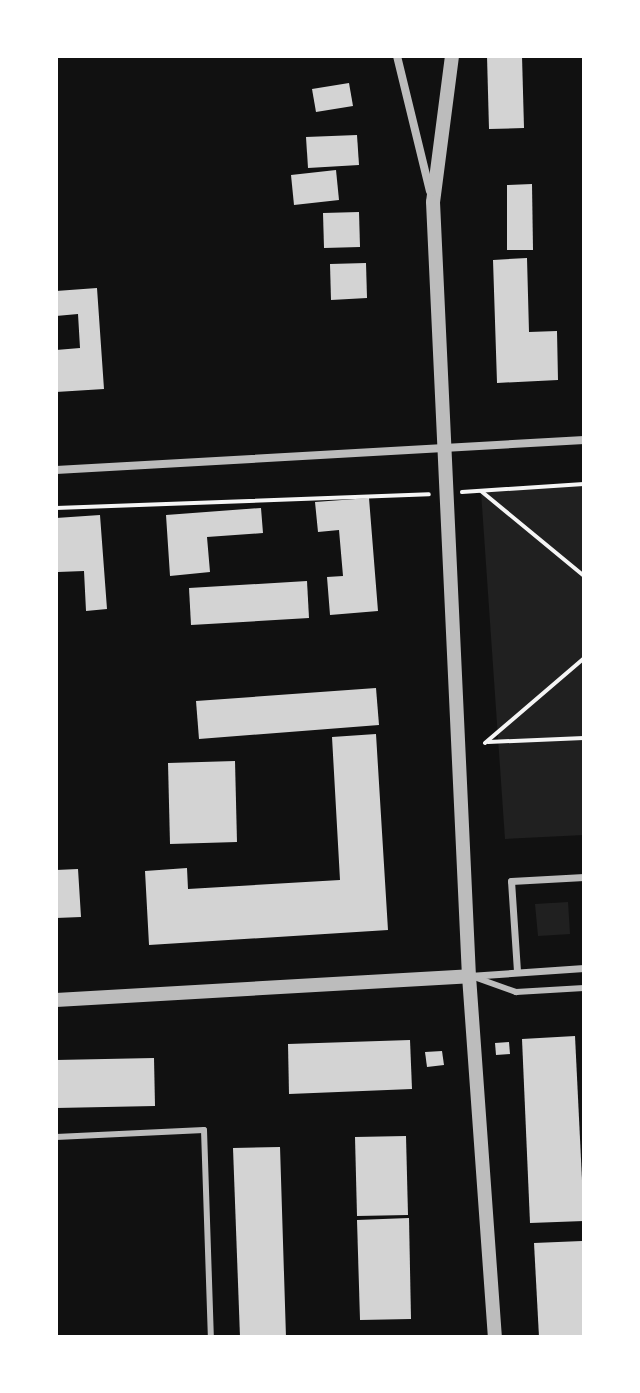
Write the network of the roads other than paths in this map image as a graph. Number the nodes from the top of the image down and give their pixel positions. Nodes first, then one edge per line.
1 (397, 56) edge
2 (452, 56) edge
3 (433, 202) junction
4 (584, 440) edge
5 (445, 450) junction
6 (56, 470) edge
7 (584, 877) edge
8 (584, 968) edge
9 (517, 971) junction
10 (469, 976) junction
11 (584, 988) edge
12 (56, 1000) edge
13 (56, 1137) edge
14 (211, 1337) edge
15 (495, 1337) edge

1 - 3 street
2 - 3 street
3 - 5 street
4 - 5 street
5 - 6 street
5 - 10 street
7 - 9 street
8 - 9 street
9 - 10 street
10 - 11 lane
10 - 12 street
10 - 15 street
13 - 14 lane

